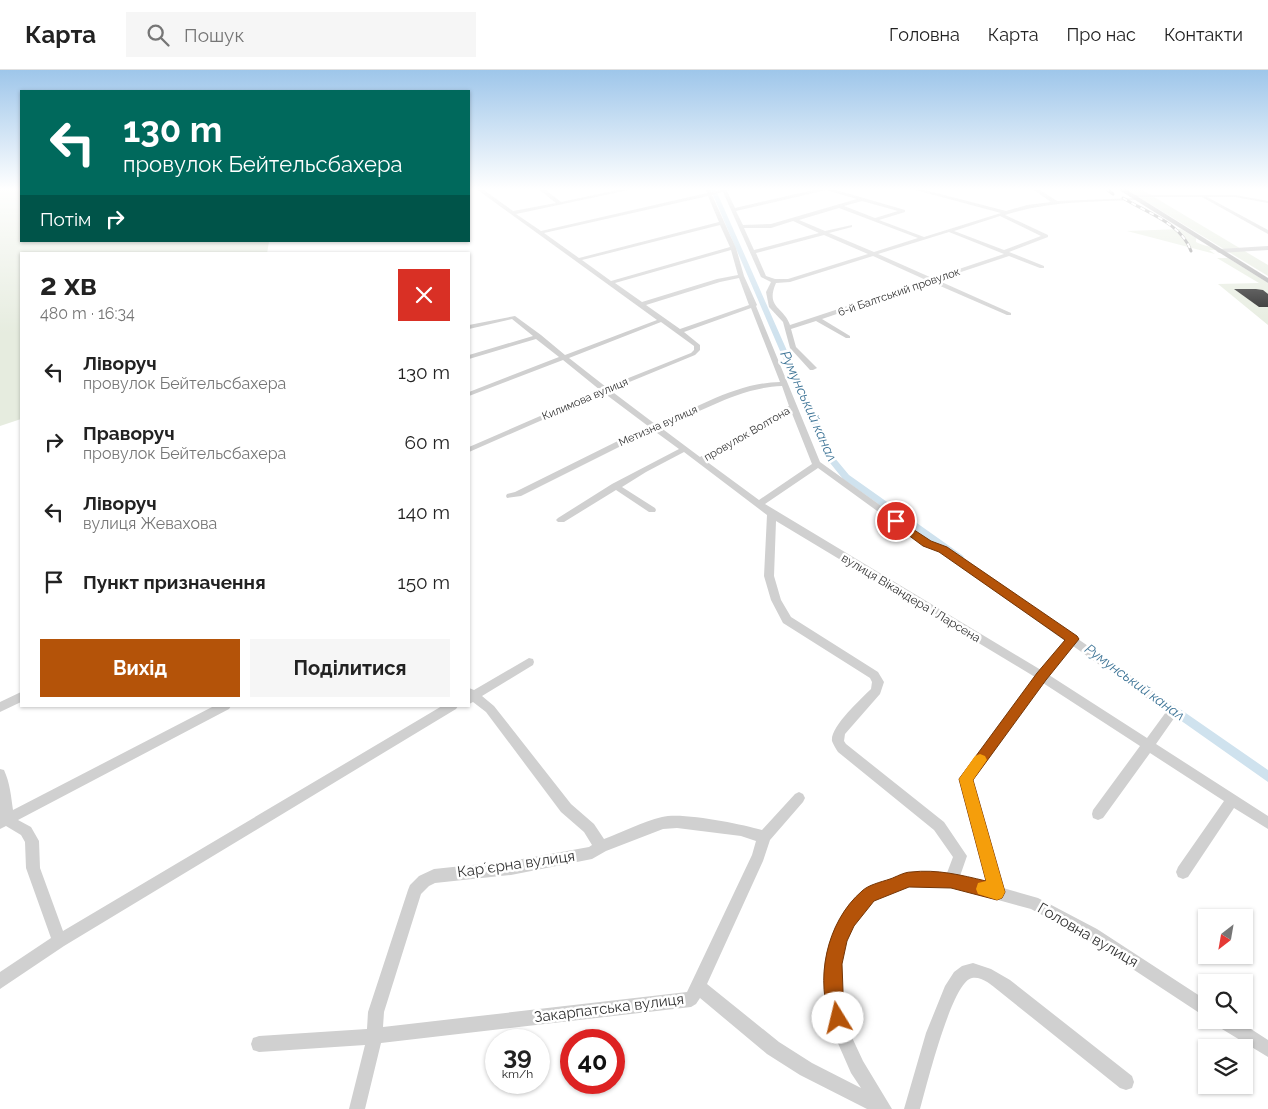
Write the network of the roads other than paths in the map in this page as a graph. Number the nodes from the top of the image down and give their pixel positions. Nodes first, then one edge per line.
1 (544, 236) edge
2 (669, 236) edge
3 (727, 236) edge
4 (745, 236) edge
5 (812, 236) edge
6 (833, 236) edge
7 (918, 236) edge
8 (933, 236) edge
9 (964, 236) edge
10 (1045, 236) edge
11 (1196, 236) edge
12 (925, 239) junction
13 (732, 248) junction
14 (1268, 248) edge
15 (1219, 251) junction
16 (752, 252) junction
17 (1006, 253) junction
18 (874, 255) junction
19 (577, 260) junction
20 (1042, 267) dead end
21 (741, 276) junction
22 (932, 280) junction
23 (774, 281) junction
24 (1268, 281) edge
25 (609, 283) junction
26 (640, 304) junction
27 (754, 305) junction
28 (1009, 314) dead end
29 (817, 319) junction
30 (662, 320) junction
31 (470, 327) edge
32 (788, 328) junction
33 (679, 332) junction
34 (539, 336) junction
35 (848, 337) dead end
36 (470, 357) edge
37 (565, 357) junction
38 (813, 368) dead end
39 (784, 384) junction
40 (605, 390) junction
41 (470, 394) edge
42 (794, 406) junction
43 (654, 427) junction
44 (684, 449) junction
45 (470, 450) edge
46 (700, 461) junction
47 (818, 464) junction
48 (615, 486) junction
49 (510, 496) dead end
50 (758, 505) junction
51 (652, 510) dead end
52 (772, 514) junction
53 (561, 520) dead end
54 (1073, 639) junction
55 (530, 662) dead end
56 (1042, 676) junction
57 (471, 696) edge
58 (20, 697) edge
59 (0, 707) edge
60 (223, 707) edge
61 (450, 707) edge
62 (1149, 745) junction
63 (0, 774) edge
64 (799, 798) dead end
65 (1231, 801) junction
66 (1098, 814) dead end
67 (4, 821) edge
68 (1268, 823) edge
69 (764, 837) junction
70 (602, 846) junction
71 (1183, 872) dead end
72 (951, 880) junction
73 (997, 892) junction
74 (59, 941) junction
75 (0, 981) edge
76 (698, 986) junction
77 (1198, 1004) edge
78 (1237, 1029) edge
79 (375, 1036) junction
80 (259, 1044) dead end
81 (1268, 1049) edge
82 (1126, 1082) dead end
83 (883, 1108) edge
84 (357, 1109) edge
85 (912, 1109) edge

1 - 19 street
2 - 19 street
3 - 13 street
4 - 16 street
5 - 16 street
6 - 18 street
7 - 12 street
8 - 12 street
9 - 17 street
10 - 17 street, 6-й Балтський провулок
11 - 15 main road
12 - 18 street
13 - 21 street
13 - 25 street
14 - 15 street
15 - 24 main road
16 - 23 street
17 - 20 street
17 - 22 street, 6-й Балтський провулок
18 - 22 street
18 - 23 street
19 - 25 street
21 - 26 street
21 - 27 street
22 - 28 street
22 - 29 street, 6-й Балтський провулок
23 - 32 street
25 - 26 street
26 - 30 street
27 - 33 street
27 - 39 street
29 - 32 street, 6-й Балтський провулок
29 - 35 street
30 - 33 street
30 - 37 street
31 - 34 street, вулиця Вікандера і Ларсена
32 - 38 street
33 - 40 street, Килимова вулиця
34 - 36 street
34 - 37 street, вулиця Вікандера і Ларсена
37 - 40 street, вулиця Вікандера і Ларсена
37 - 41 street
39 - 42 street
39 - 43 street, Метизна вулиця
40 - 43 street, вулиця Вікандера і Ларсена
40 - 45 street, Килимова вулиця
42 - 46 street, провулок Волтона
42 - 47 street
43 - 44 street, вулиця Вікандера і Ларсена
43 - 49 street, Метизна вулиця
44 - 46 street, вулиця Вікандера і Ларсена
44 - 48 street, провулок Волтона
46 - 50 street, вулиця Вікандера і Ларсена
47 - 50 street
47 - 54 street
48 - 51 street
48 - 53 street, провулок Волтона
50 - 52 street, вулиця Вікандера і Ларсена
52 - 56 street, вулиця Вікандера і Ларсена
52 - 72 street
54 - 56 street
54 - 62 street
55 - 57 street
56 - 62 street, вулиця Вікандера і Ларсена
56 - 73 street
57 - 70 street
58 - 59 street
60 - 67 street
61 - 74 street
62 - 65 street, вулиця Вікандера і Ларсена
62 - 66 street
63 - 67 street
64 - 69 street
65 - 68 street, вулиця Вікандера і Ларсена
65 - 71 street
67 - 74 street
69 - 70 street, Карʼєрна вулиця
69 - 76 street
70 - 79 street, Карʼєрна вулиця
72 - 73 street, Головна вулиця
72 - 83 street, Головна вулиця
73 - 77 street, Головна вулиця
74 - 75 street
76 - 79 street, Закарпатська вулиця
76 - 83 street, Закарпатська вулиця
78 - 81 street
79 - 80 street, Закарпатська вулиця
79 - 84 street
82 - 85 street

